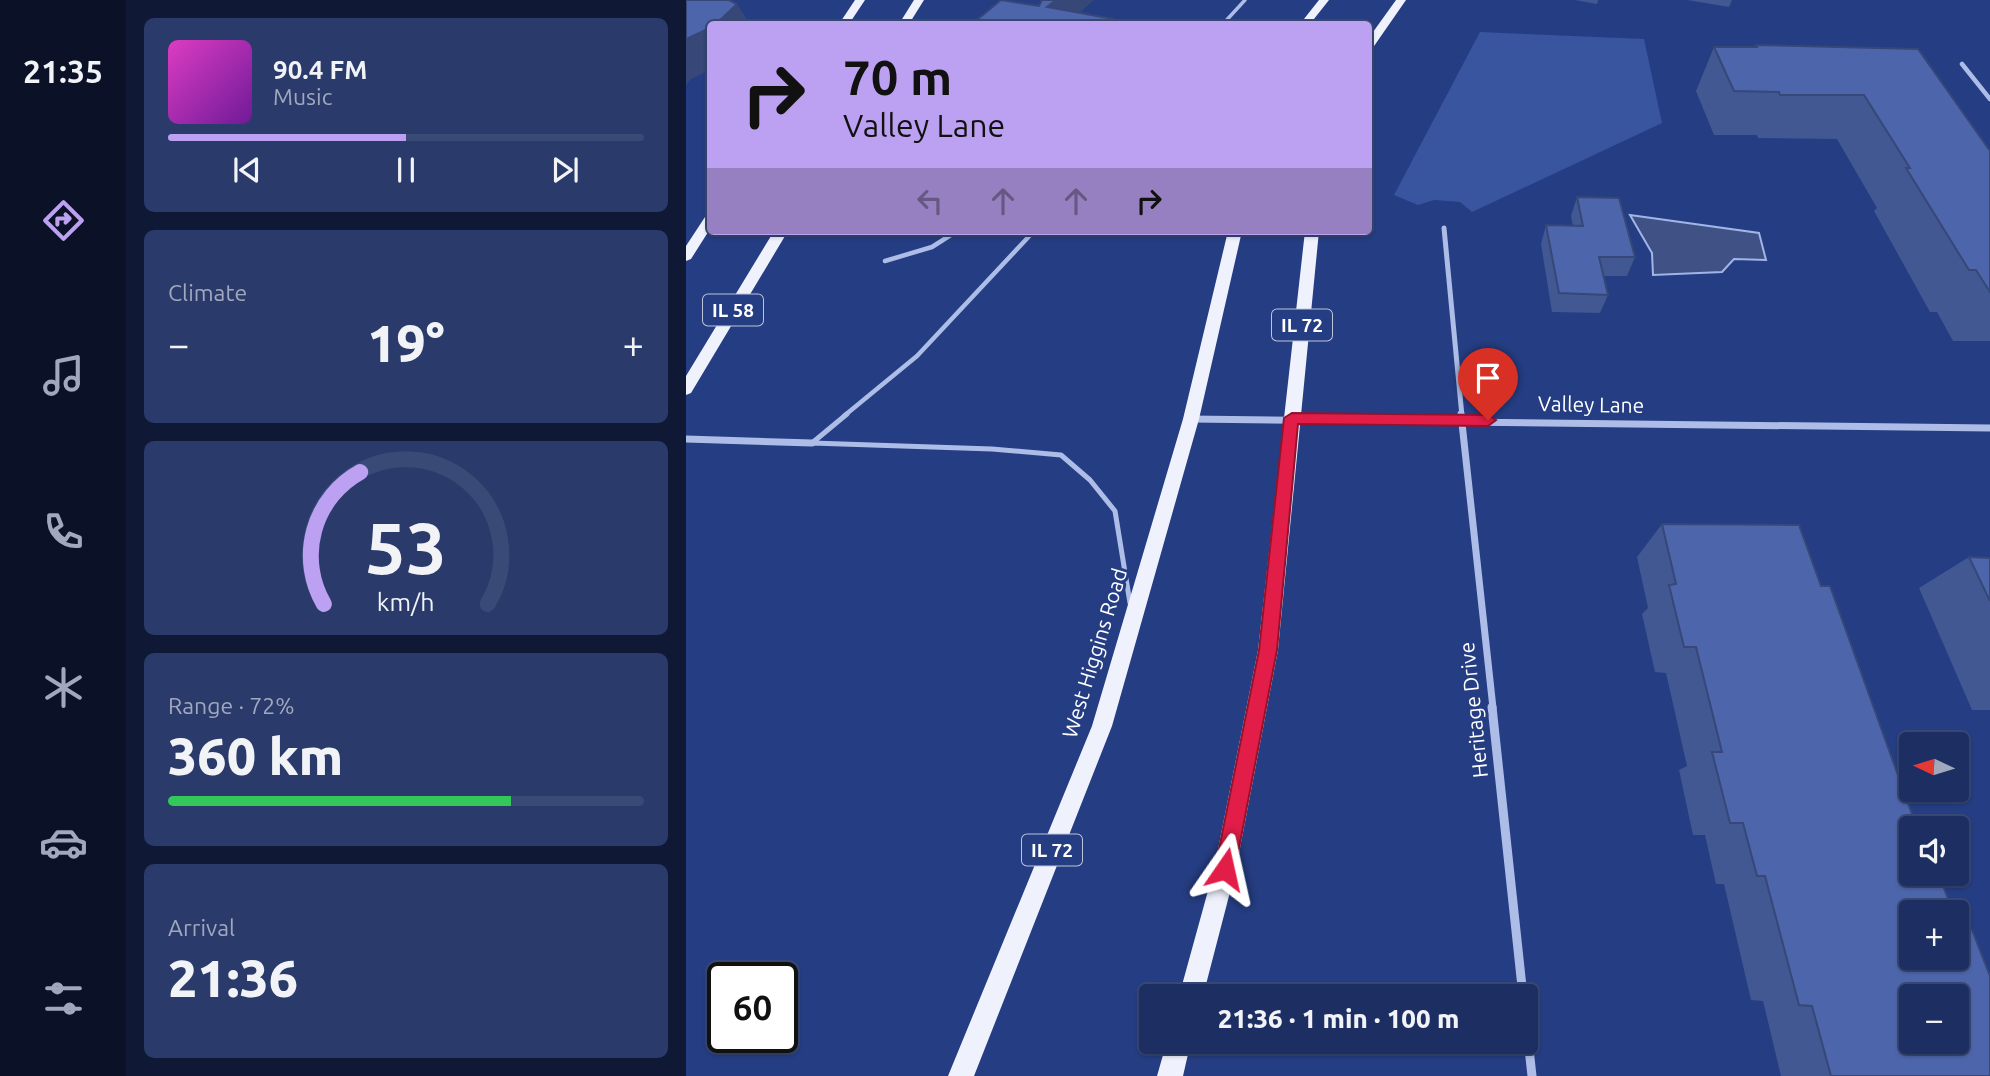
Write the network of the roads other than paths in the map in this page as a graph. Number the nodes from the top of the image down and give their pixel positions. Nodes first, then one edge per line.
1 (860, 0) edge
2 (919, 0) edge
3 (1245, 0) edge
4 (1324, 0) edge
5 (1401, 0) edge
6 (846, 21) edge
7 (906, 21) edge
8 (1226, 21) edge
9 (1307, 21) edge
10 (1372, 41) edge
11 (1962, 64) dead end
12 (1990, 99) edge
13 (707, 224) edge
14 (1444, 228) dead end
15 (779, 235) edge
16 (953, 235) edge
17 (1030, 235) edge
18 (1234, 235) edge
19 (1312, 235) edge
20 (686, 256) edge
21 (885, 261) dead end
22 (686, 389) edge
23 (1292, 418) junction
24 (1191, 419) junction
25 (1462, 420) junction
26 (1990, 428) edge
27 (686, 439) edge
28 (812, 443) junction
29 (1133, 620) junction
30 (1194, 984) edge
31 (1522, 984) edge
32 (1176, 1054) edge
33 (1530, 1054) edge
34 (961, 1076) edge
35 (1170, 1076) edge
36 (1532, 1076) edge

1 - 6 main road
2 - 7 main road
3 - 8 lane
4 - 9 main road
5 - 10 main road
11 - 12 street
13 - 20 main road
14 - 25 street, Heritage Drive
15 - 22 main road, IL 58
16 - 21 lane
17 - 28 lane
18 - 24 main road, West Higgins Road / IL 72
19 - 23 main road, IL 72
23 - 24 street, Valley Lane
23 - 25 street, Valley Lane
23 - 30 main road, IL 72
24 - 29 main road, West Higgins Road / IL 72
25 - 26 street, Valley Lane
25 - 31 street, Heritage Drive
27 - 28 street
28 - 29 lane
29 - 34 main road, West Higgins Road / IL 72
32 - 35 main road
33 - 36 street

